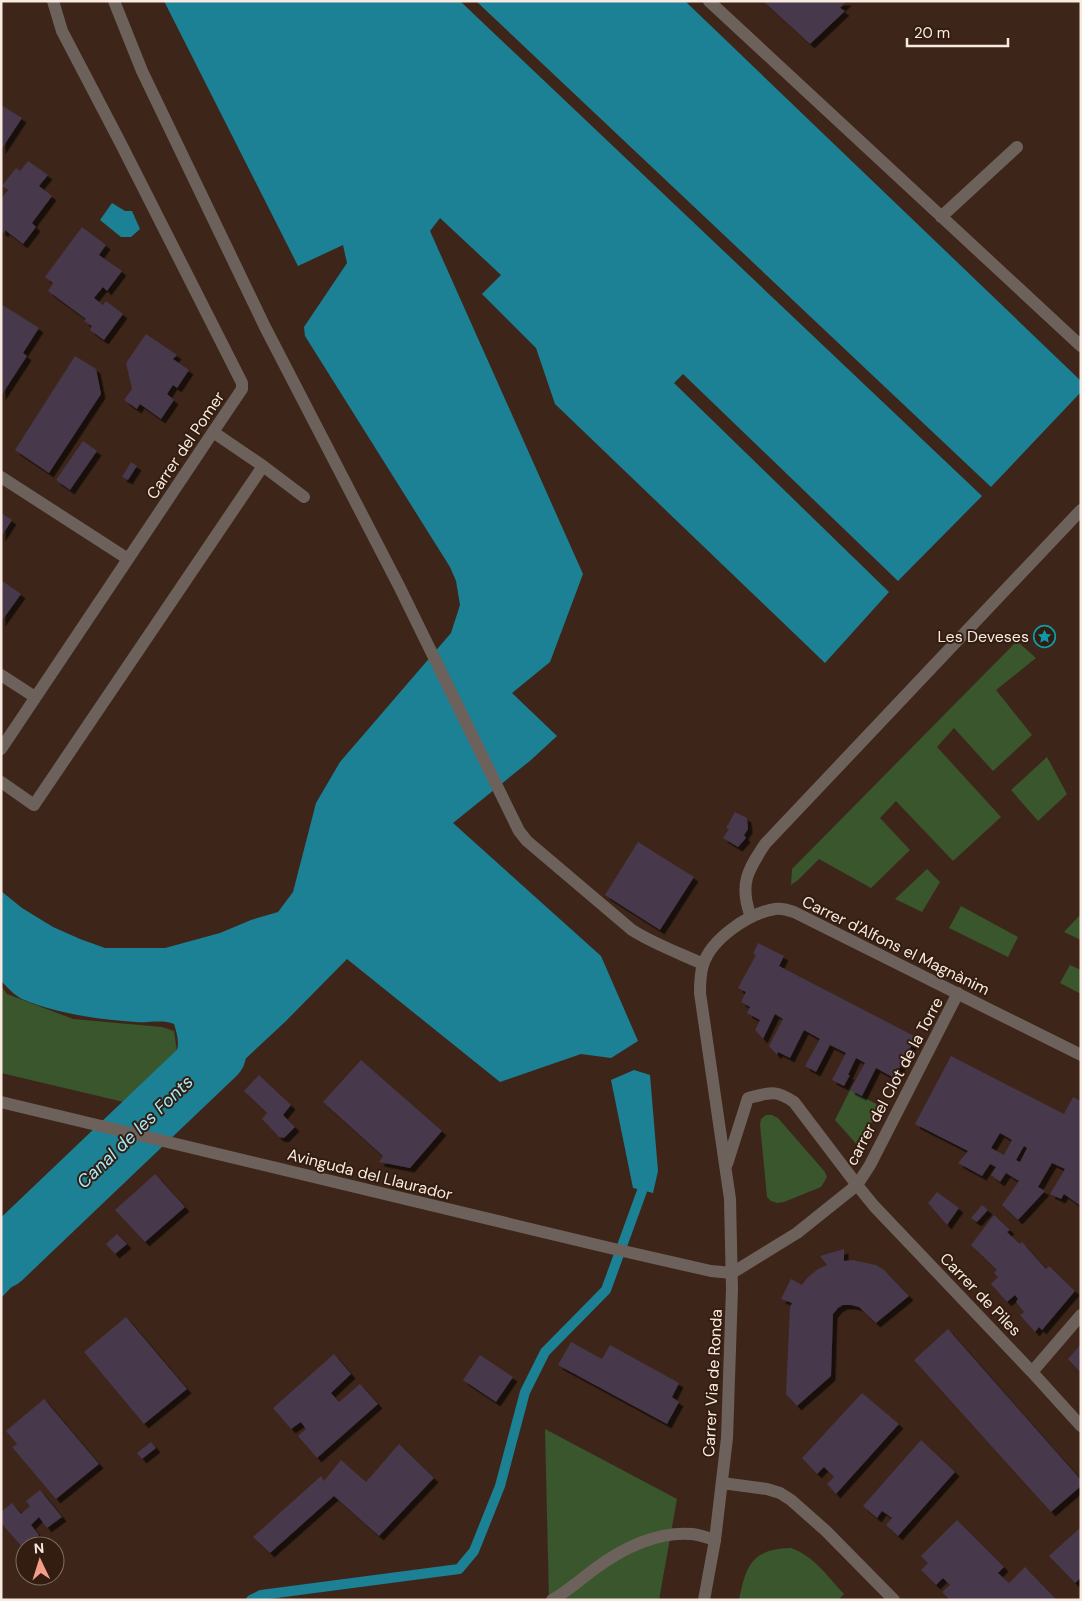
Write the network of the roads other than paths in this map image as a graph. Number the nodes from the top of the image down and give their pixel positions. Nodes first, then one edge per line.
1 (53, 1) edge
2 (114, 1) edge
3 (709, 1) edge
4 (1017, 147) dead end
5 (941, 217) junction
6 (1081, 346) edge
7 (214, 432) junction
8 (263, 466) junction
9 (1, 477) edge
10 (304, 497) dead end
11 (1081, 510) edge
12 (128, 559) junction
13 (1, 675) edge
14 (35, 697) junction
15 (1, 749) edge
16 (1, 782) edge
17 (751, 917) junction
18 (703, 964) junction
19 (958, 993) junction
20 (1081, 1055) edge
21 (1, 1102) edge
22 (726, 1167) junction
23 (857, 1185) junction
24 (732, 1273) junction
25 (1081, 1315) edge
26 (1032, 1372) junction
27 (1081, 1426) edge
28 (722, 1483) junction
29 (715, 1540) junction
30 (552, 1600) edge
31 (704, 1600) edge
32 (894, 1600) edge

1 - 7 street, Carrer del Pomer
2 - 18 street
3 - 5 street
4 - 5 street
5 - 6 street
7 - 8 street
7 - 12 street, Carrer del Pomer
8 - 10 street
8 - 16 street
9 - 12 street
11 - 17 street
12 - 14 street, Carrer del Pomer
13 - 14 street
14 - 15 street, Carrer del Pomer
17 - 18 street, Carrer d'Alfons el Magnànim
17 - 19 street, Carrer d'Alfons el Magnànim
18 - 22 street, Carrer d'Alfons el Magnànim
19 - 20 street, Carrer d'Alfons el Magnànim
19 - 23 street, carrer del Clot de la Torre
21 - 24 street, Avinguda del Llaurador
22 - 23 street, Carrer de Piles
22 - 24 street, Carrer Via de Ronda
23 - 24 street
23 - 26 street, Carrer de Piles
24 - 28 street, Carrer Via de Ronda
25 - 26 street
26 - 27 street, Carrer de Piles
28 - 29 street, Carrer Via de Ronda
28 - 32 street
29 - 30 street
29 - 31 street, Carrer Via de Ronda

